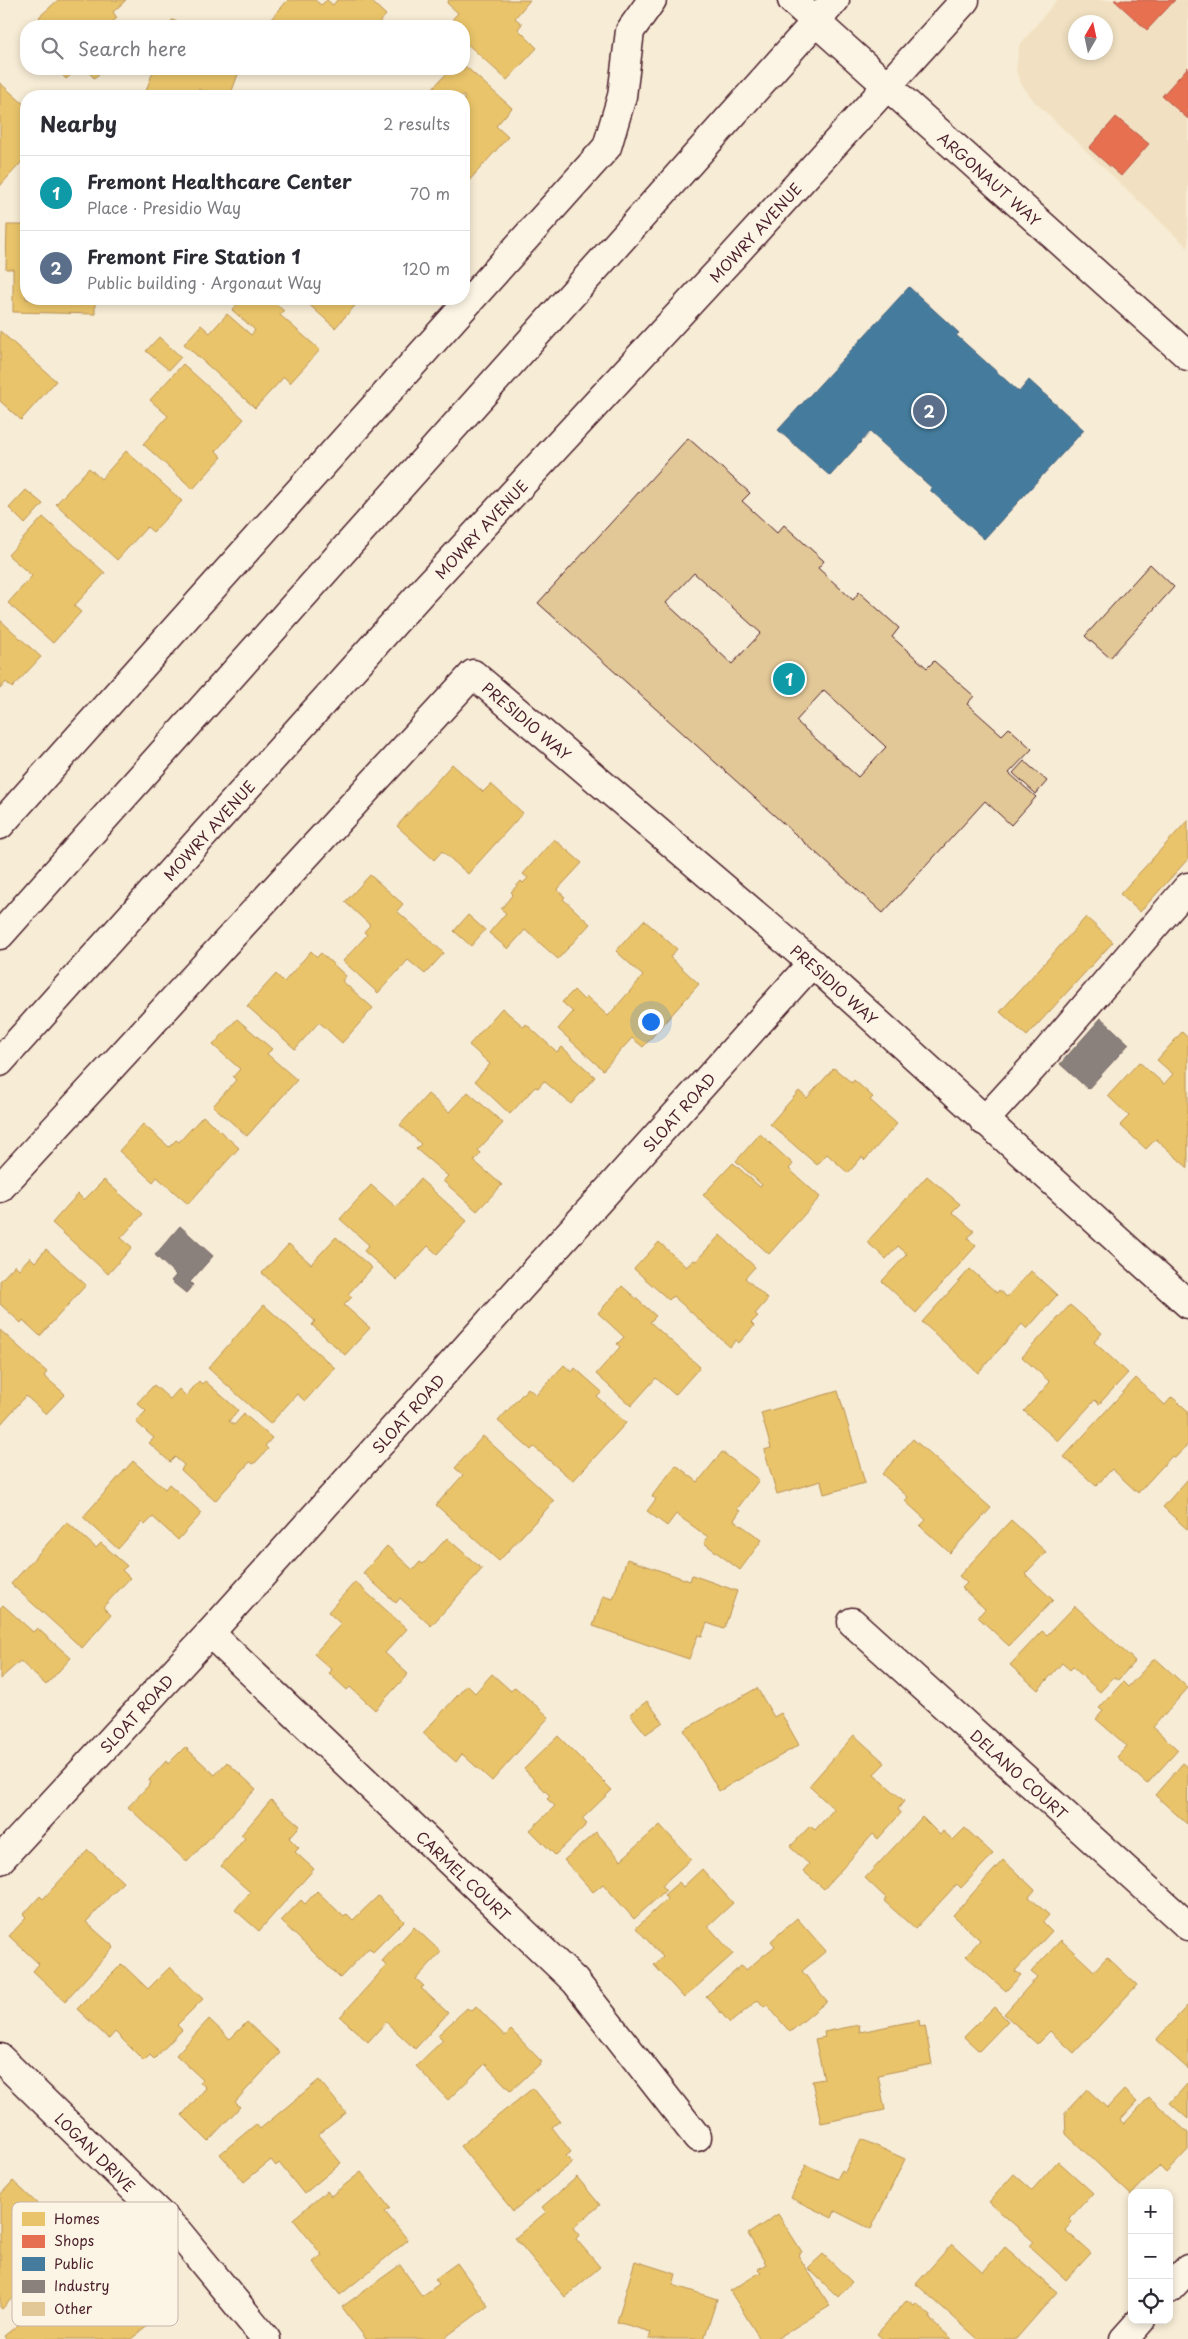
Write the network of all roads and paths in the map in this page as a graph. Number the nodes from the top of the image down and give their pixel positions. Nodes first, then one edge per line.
1 (652, 0) edge
2 (792, 0) edge
3 (835, 0) edge
4 (965, 0) edge
5 (816, 22) junction
6 (887, 86) junction
7 (470, 300) edge
8 (466, 305) edge
9 (1188, 356) edge
10 (0, 825) edge
11 (1188, 887) edge
12 (0, 935) edge
13 (812, 963) junction
14 (0, 1062) edge
15 (984, 1120) junction
16 (0, 1188) edge
17 (1188, 1304) edge
18 (852, 1622) dead end
19 (210, 1633) junction
20 (0, 1860) edge
21 (1188, 1926) edge
22 (0, 2058) edge
23 (697, 2137) dead end
24 (147, 2202) edge
25 (178, 2232) edge
26 (1188, 2269) edge
27 (1173, 2285) edge
28 (1137, 2324) edge
29 (266, 2339) edge
30 (1124, 2339) edge

1 - 7 street
2 - 5 street, ARGONAUT WAY
3 - 5 street
4 - 6 street, MOWRY AVENUE
5 - 6 street, ARGONAUT WAY
5 - 12 street
6 - 9 street, ARGONAUT WAY
6 - 14 street, MOWRY AVENUE
8 - 10 street
11 - 15 street
13 - 15 street, PRESIDIO WAY
13 - 16 street, PRESIDIO WAY
13 - 19 street, SLOAT ROAD
15 - 17 street, PRESIDIO WAY
18 - 21 street, DELANO COURT
19 - 20 street, SLOAT ROAD
19 - 23 street, CARMEL COURT
22 - 24 street, LOGAN DRIVE
25 - 29 street, LOGAN DRIVE
26 - 27 street
28 - 30 street

